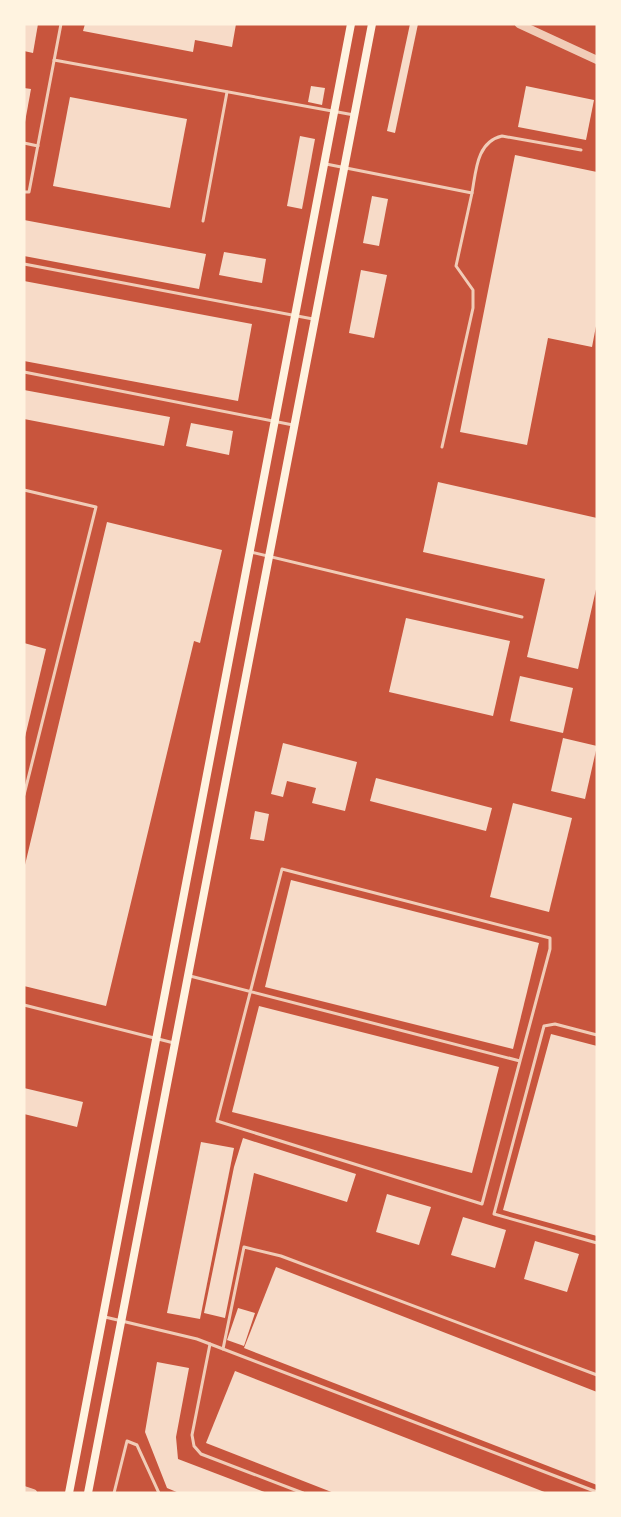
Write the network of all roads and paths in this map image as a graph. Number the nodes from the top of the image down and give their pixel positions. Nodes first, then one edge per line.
1 (61, 24) edge
2 (351, 24) edge
3 (372, 24) edge
4 (519, 24) edge
5 (54, 60) junction
6 (597, 60) edge
7 (227, 92) junction
8 (334, 112) junction
9 (355, 116) junction
10 (24, 143) edge
11 (38, 146) junction
12 (581, 150) dead end
13 (324, 164) junction
14 (344, 168) junction
15 (24, 192) edge
16 (472, 194) junction
17 (203, 221) dead end
18 (24, 264) edge
19 (295, 315) junction
20 (315, 319) junction
21 (24, 372) edge
22 (275, 421) junction
23 (295, 425) junction
24 (442, 447) dead end
25 (24, 490) edge
26 (250, 552) junction
27 (269, 556) junction
28 (522, 617) dead end
29 (24, 795) edge
30 (188, 975) junction
31 (250, 991) junction
32 (24, 1005) edge
33 (597, 1035) edge
34 (157, 1038) junction
35 (175, 1043) junction
36 (520, 1061) junction
37 (597, 1243) edge
38 (104, 1316) junction
39 (121, 1321) junction
40 (210, 1344) junction
41 (223, 1349) junction
42 (597, 1375) edge
43 (24, 1490) edge
44 (597, 1492) edge
45 (33, 1493) edge
46 (69, 1493) edge
47 (88, 1493) edge
48 (114, 1493) edge
49 (159, 1493) edge
50 (303, 1493) edge

1 - 5 lane
2 - 8 main road
3 - 9 main road
4 - 6 street
5 - 7 lane
5 - 11 lane
7 - 8 lane
7 - 17 lane
8 - 9 lane
8 - 13 main road
9 - 14 main road
10 - 11 lane
11 - 15 lane
12 - 16 lane
13 - 14 lane
13 - 19 main road
14 - 16 lane
14 - 20 main road
16 - 24 lane
18 - 19 lane
19 - 20 lane
19 - 22 main road
20 - 23 main road
21 - 22 lane
22 - 23 lane
22 - 26 main road
23 - 27 main road
25 - 29 lane
26 - 27 lane
26 - 34 main road
27 - 28 lane
27 - 30 main road
30 - 31 lane
30 - 35 main road
31 - 36 lane
31 - 36 lane
31 - 36 lane
32 - 34 lane
33 - 37 lane
34 - 35 lane
34 - 38 main road
35 - 39 main road
38 - 39 lane
38 - 46 main road
39 - 40 lane
39 - 47 main road
40 - 41 lane
40 - 50 lane
41 - 42 lane
41 - 44 lane
43 - 45 street
48 - 49 lane

